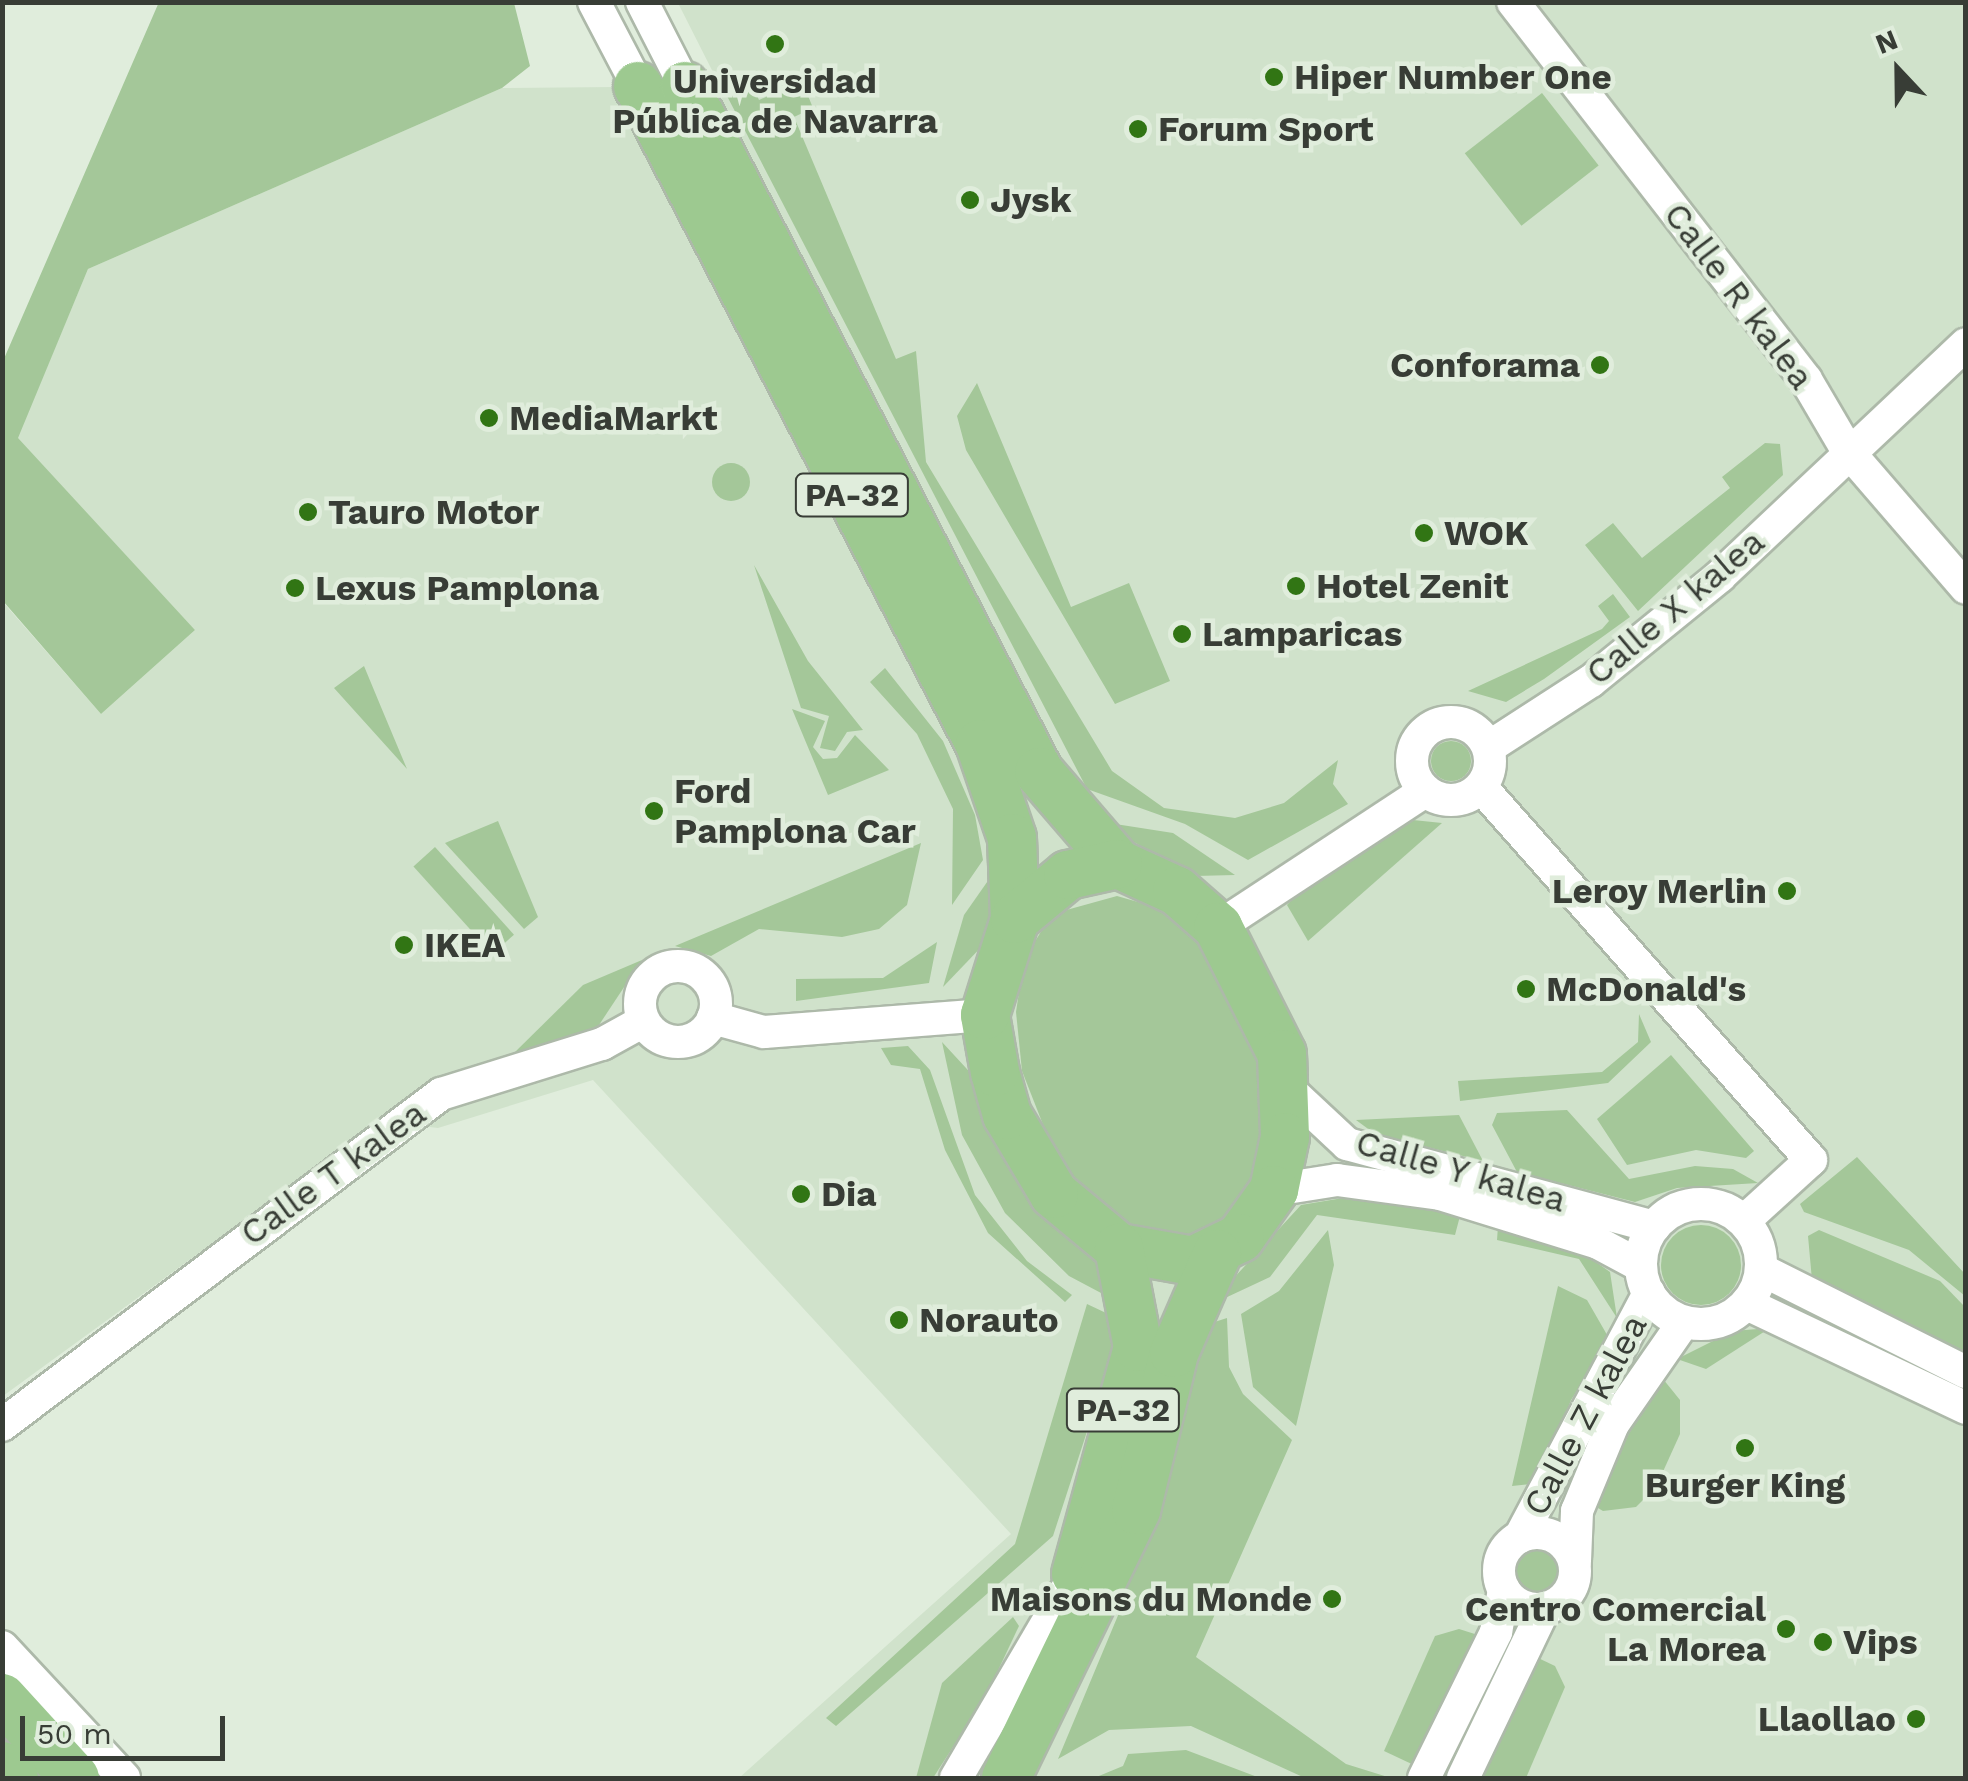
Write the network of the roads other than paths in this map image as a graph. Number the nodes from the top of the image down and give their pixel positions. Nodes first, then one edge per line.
1 (594, 2) edge
2 (642, 2) edge
3 (1513, 2) edge
4 (638, 86) joint
5 (685, 86) joint
6 (1966, 344) edge
7 (1847, 450) junction
8 (1966, 588) edge
9 (1489, 747) junction
10 (1482, 787) junction
11 (1425, 791) junction
12 (1118, 864) junction
13 (1015, 919) junction
14 (1218, 927) junction
15 (985, 1015) junction
16 (714, 1018) junction
17 (642, 1022) junction
18 (1285, 1086) junction
19 (1274, 1190) junction
20 (1744, 1221) junction
21 (1654, 1228) junction
22 (1119, 1248) junction
23 (1216, 1254) junction
24 (1762, 1270) junction
25 (1644, 1279) junction
26 (1747, 1304) junction
27 (1684, 1322) junction
28 (1966, 1372) edge
29 (54, 1380) junction
30 (1966, 1408) edge
31 (2, 1410) edge
32 (2, 1426) edge
33 (1136, 1510) junction
34 (1520, 1537) junction
35 (1574, 1560) junction
36 (1078, 1570) junction
37 (1504, 1590) junction
38 (1544, 1609) junction
39 (2, 1646) edge
40 (2, 1698) edge
41 (2, 1766) edge
42 (14, 1778) edge
43 (75, 1778) edge
44 (124, 1778) edge
45 (956, 1778) edge
46 (986, 1778) edge
47 (1006, 1778) edge
48 (1038, 1778) edge
49 (1424, 1778) edge
50 (1463, 1778) edge

1 - 4 street
2 - 5 street
3 - 7 street, Calle R kalea
4 - 13 highway, PA-32 / PA-32
5 - 12 highway, PA-32
6 - 7 street, Calle X kalea
7 - 8 street, Calle R kalea
7 - 9 street, Calle X kalea
9 - 10 street
9 - 11 street
10 - 11 street
10 - 20 street
11 - 14 street
12 - 13 highway
12 - 14 highway
13 - 15 highway, PA-32
14 - 18 highway
15 - 16 street
15 - 22 highway, PA-32
16 - 17 street
16 - 17 street
17 - 29 street, Calle T kalea
18 - 19 highway
18 - 21 street, Calle Y kalea
19 - 23 highway, PA-32
19 - 25 street, Calle Y kalea
20 - 21 street
20 - 24 street
21 - 25 street
22 - 23 highway, PA-32
22 - 36 highway, PA-32
23 - 33 highway, PA-32
24 - 26 street
24 - 28 street
25 - 27 street
25 - 34 street, Calle Z kalea
26 - 27 street
26 - 30 street
27 - 35 street, Calle Z kalea
29 - 31 street, Calle T kalea
29 - 32 street, Calle T kalea
33 - 47 highway, PA-32
33 - 48 highway
34 - 35 street
34 - 37 street
35 - 38 street
36 - 45 street
36 - 46 highway, PA-32
37 - 38 street
37 - 49 street
38 - 50 street
39 - 44 street
40 - 43 highway
41 - 42 highway

